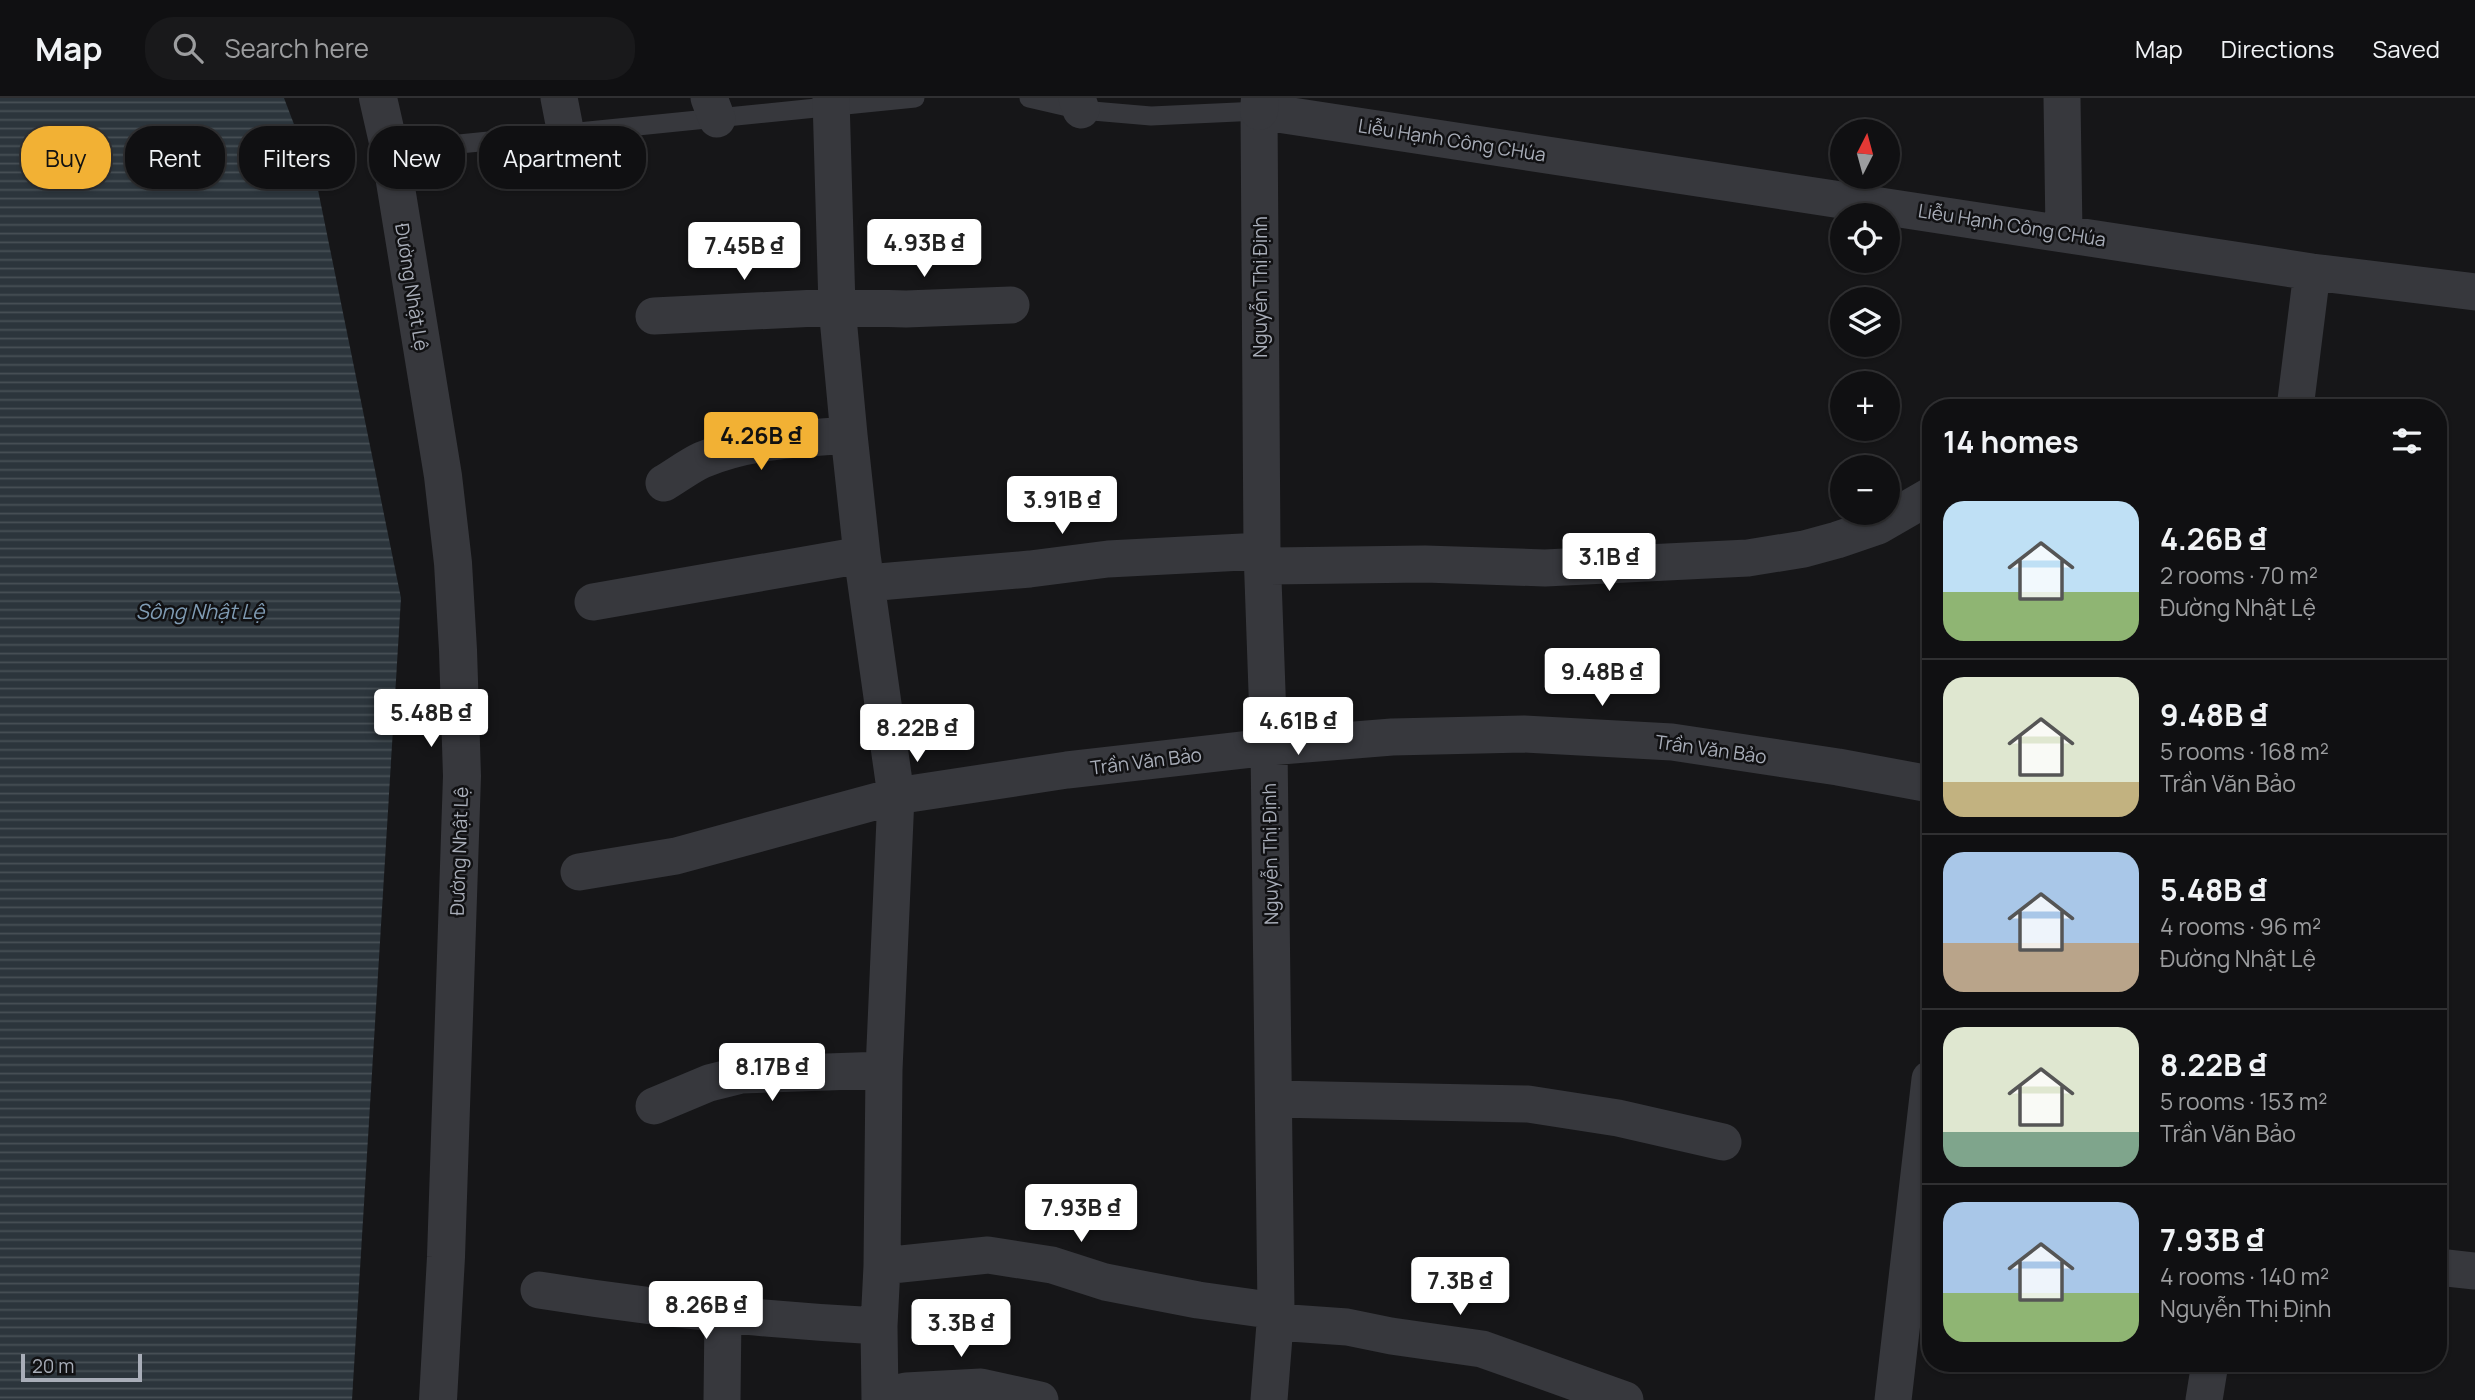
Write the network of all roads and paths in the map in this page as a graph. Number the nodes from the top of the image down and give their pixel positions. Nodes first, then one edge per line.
1 (378, 98) edge
2 (559, 98) edge
3 (915, 98) edge
4 (1029, 98) edge
5 (2062, 98) edge
6 (832, 102) edge
7 (1079, 104) edge
8 (1259, 104) edge
9 (713, 108) edge
10 (384, 126) edge
11 (564, 126) edge
12 (611, 126) edge
13 (396, 189) edge
14 (2064, 233) junction
15 (2312, 272) junction
16 (2475, 292) edge
17 (1011, 305) dead end
18 (837, 307) junction
19 (654, 316) dead end
20 (2296, 399) edge
21 (849, 435) junction
22 (664, 483) dead end
23 (1922, 501) edge
24 (1263, 559) junction
25 (864, 569) junction
26 (593, 602) dead end
27 (1269, 747) junction
28 (1922, 783) edge
29 (896, 796) junction
30 (579, 872) dead end
31 (884, 1070) junction
32 (1274, 1099) junction
33 (654, 1106) dead end
34 (1723, 1142) dead end
35 (1922, 1213) edge
36 (882, 1266) junction
37 (2447, 1268) edge
38 (2475, 1271) edge
39 (539, 1290) dead end
40 (723, 1314) junction
41 (1276, 1317) junction
42 (879, 1326) junction
43 (2209, 1372) edge
44 (880, 1399) edge
45 (438, 1400) edge
46 (722, 1400) edge
47 (1040, 1400) edge
48 (1269, 1400) edge
49 (1625, 1400) edge
50 (1892, 1400) edge
51 (2204, 1400) edge

1 - 10 street, Đường Nhật Lệ
2 - 11 street
3 - 6 lane
4 - 7 lane
5 - 14 street
6 - 9 lane
6 - 18 street
7 - 8 lane
8 - 14 street, Liễu Hạnh Công CHúa
8 - 24 street, Nguyễn Thị Định
9 - 12 lane
13 - 45 street, Đường Nhật Lệ
14 - 15 street, Liễu Hạnh Công CHúa
15 - 16 street, Liễu Hạnh Công CHúa
15 - 20 street
17 - 18 street
18 - 19 street
18 - 21 street
21 - 22 street
21 - 25 street
23 - 24 street
24 - 25 street
24 - 27 street, Nguyễn Thị Định
25 - 26 street
25 - 29 street
27 - 28 street, Trần Văn Bảo
27 - 29 street, Trần Văn Bảo
27 - 32 street, Nguyễn Thị Định
29 - 30 street, Trần Văn Bảo
29 - 31 street
31 - 33 street
31 - 36 street
32 - 34 street
32 - 41 street, Nguyễn Thị Định
35 - 50 street
36 - 41 street
36 - 42 street
37 - 38 street
39 - 40 street
40 - 42 street
40 - 46 street
41 - 48 street, Nguyễn Thị Định
41 - 49 street
42 - 44 street
43 - 51 street
44 - 47 street

